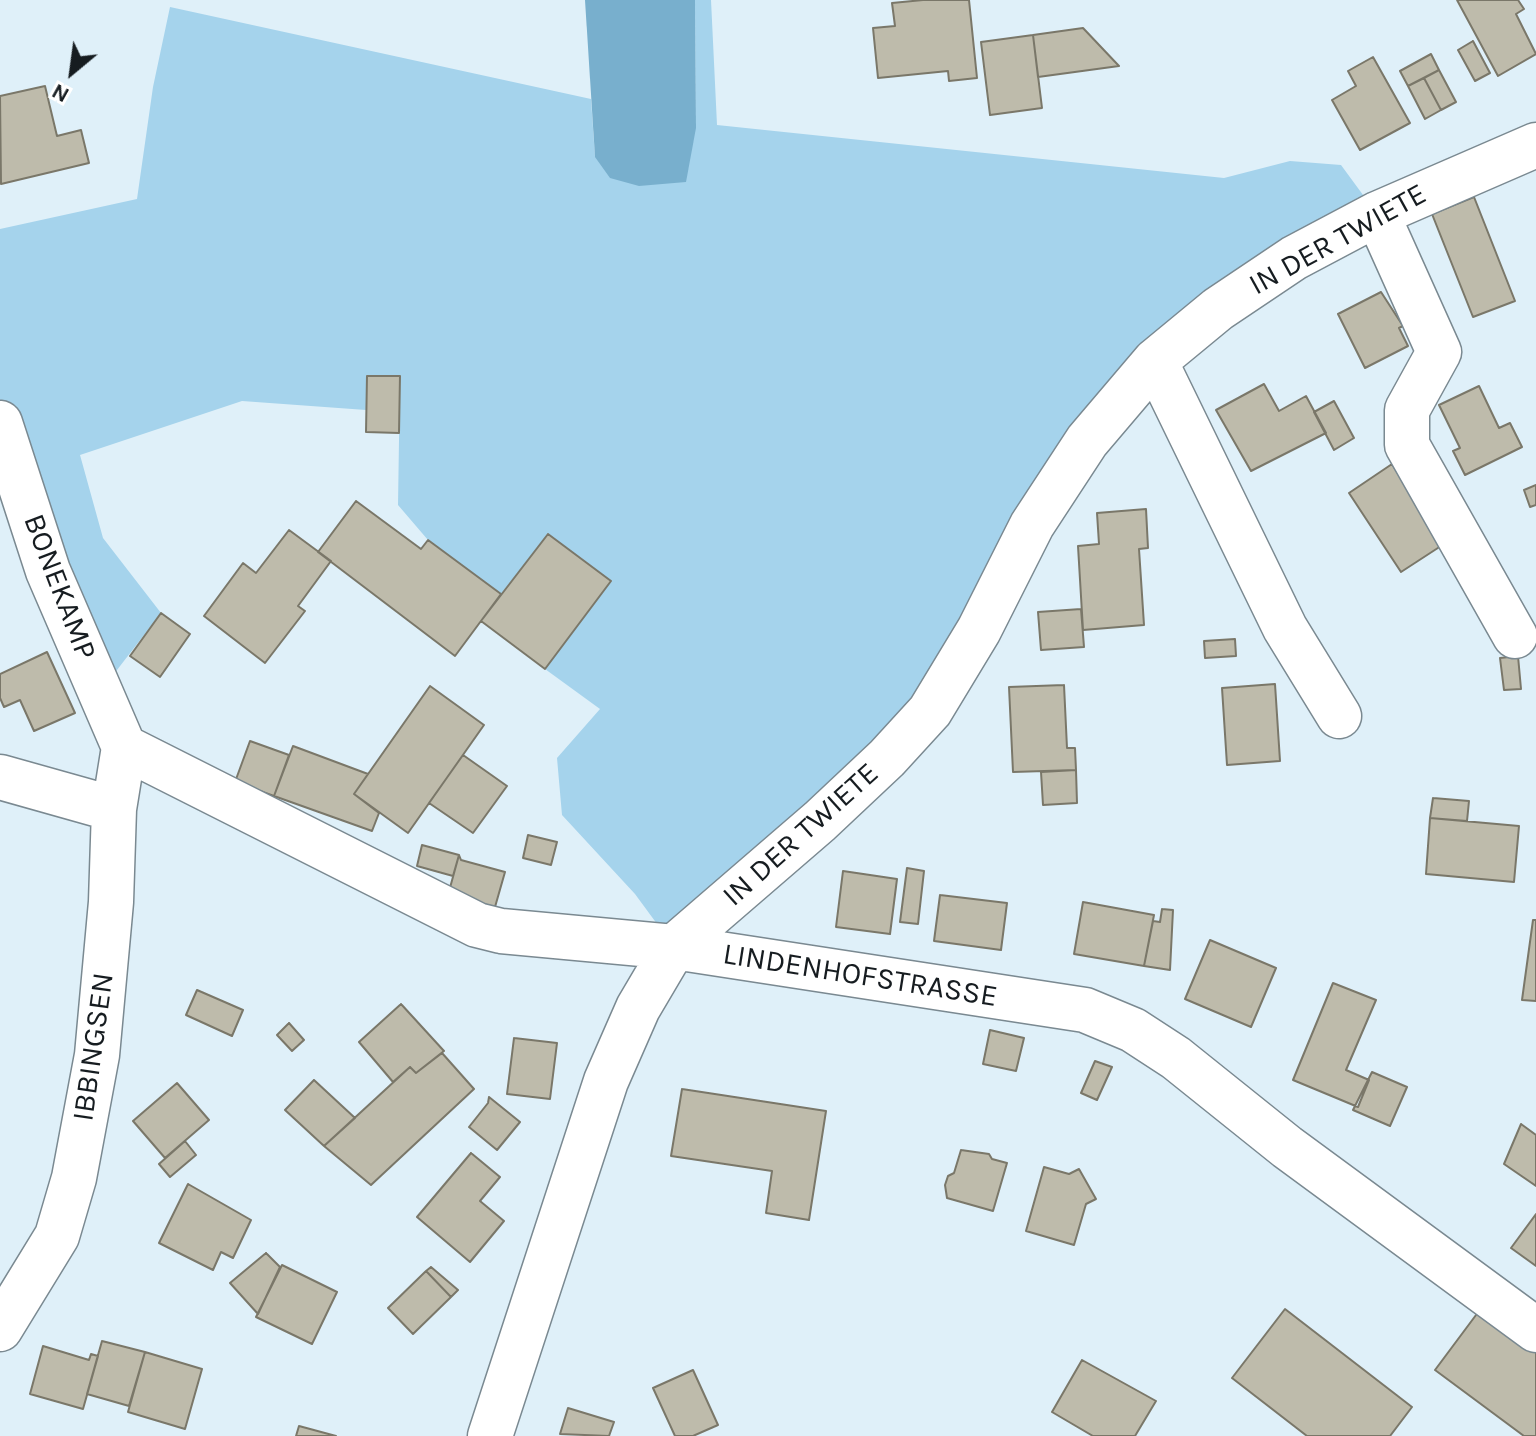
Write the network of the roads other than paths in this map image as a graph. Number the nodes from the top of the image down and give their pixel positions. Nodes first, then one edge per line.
1 (1536, 145) edge
2 (1377, 214) junction
3 (1155, 361) junction
4 (0, 423) edge
5 (1515, 636) dead end
6 (1339, 716) dead end
7 (124, 747) junction
8 (0, 777) edge
9 (114, 809) junction
10 (674, 947) junction
11 (0, 1329) edge
12 (1536, 1330) edge
13 (490, 1436) edge

1 - 2 street, IN DER TWIETE
2 - 3 street, IN DER TWIETE
2 - 5 street
3 - 6 street
3 - 10 street, IN DER TWIETE
4 - 7 street, BONEKAMP
7 - 9 street, IBBINGSEN
7 - 10 street, LINDENHOFSTRASSE
8 - 9 street
9 - 11 street, IBBINGSEN
10 - 12 street, LINDENHOFSTRASSE
10 - 13 street, IN DER TWIETE

